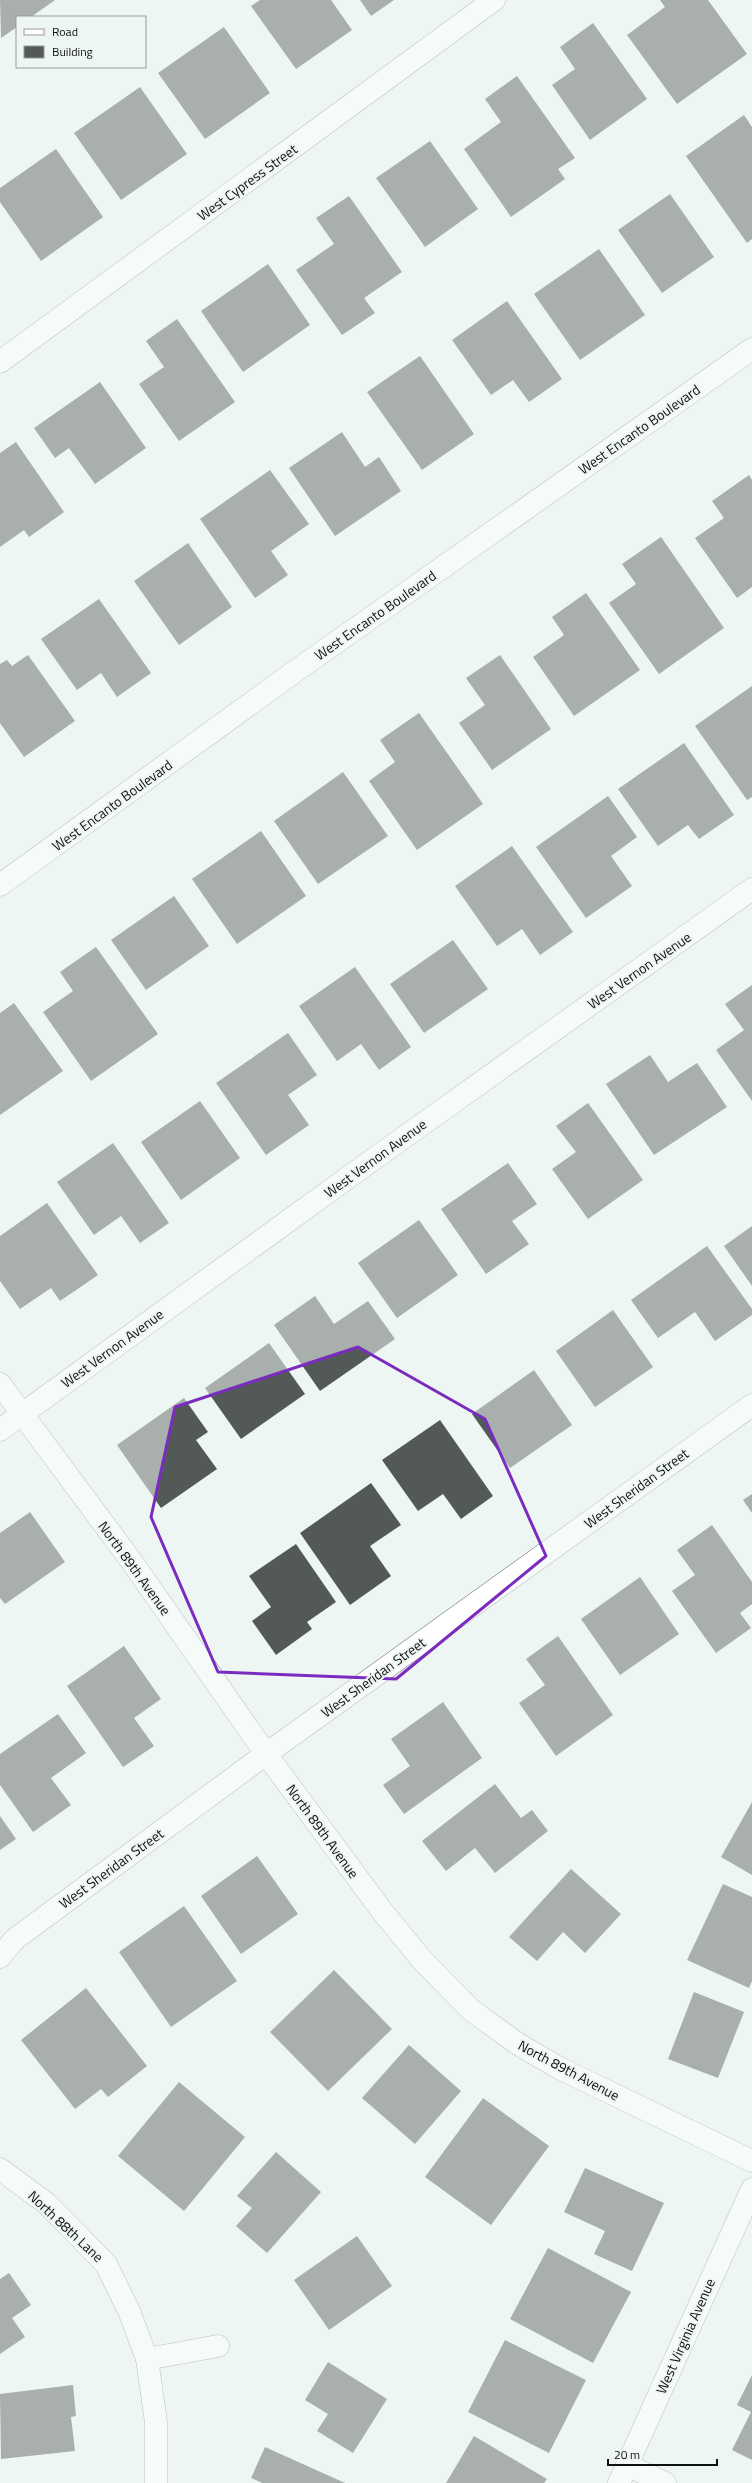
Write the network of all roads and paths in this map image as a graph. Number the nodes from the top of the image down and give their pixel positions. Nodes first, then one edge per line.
1 (494, 0) edge
2 (752, 349) edge
3 (0, 362) edge
4 (0, 885) edge
5 (752, 889) edge
6 (0, 1384) edge
7 (752, 1405) edge
8 (21, 1414) junction
9 (0, 1430) edge
10 (266, 1754) junction
11 (0, 1957) edge
12 (752, 2161) edge
13 (0, 2169) edge
14 (752, 2190) edge
15 (218, 2346) dead end
16 (147, 2359) junction
17 (623, 2474) edge
18 (156, 2483) edge
19 (665, 2483) edge

1 - 3 street, West Cypress Street
2 - 4 street, West Encanto Boulevard
5 - 8 street, West Vernon Avenue
6 - 8 street, North 89th Avenue
7 - 10 street, West Sheridan Street
8 - 9 street, West Vernon Avenue
8 - 10 street, North 89th Avenue
10 - 11 street, West Sheridan Street
10 - 12 street, North 89th Avenue
13 - 16 street, North 88th Lane
14 - 17 street, West Virginia Avenue
15 - 16 street
16 - 18 street, North 88th Lane
17 - 19 street

